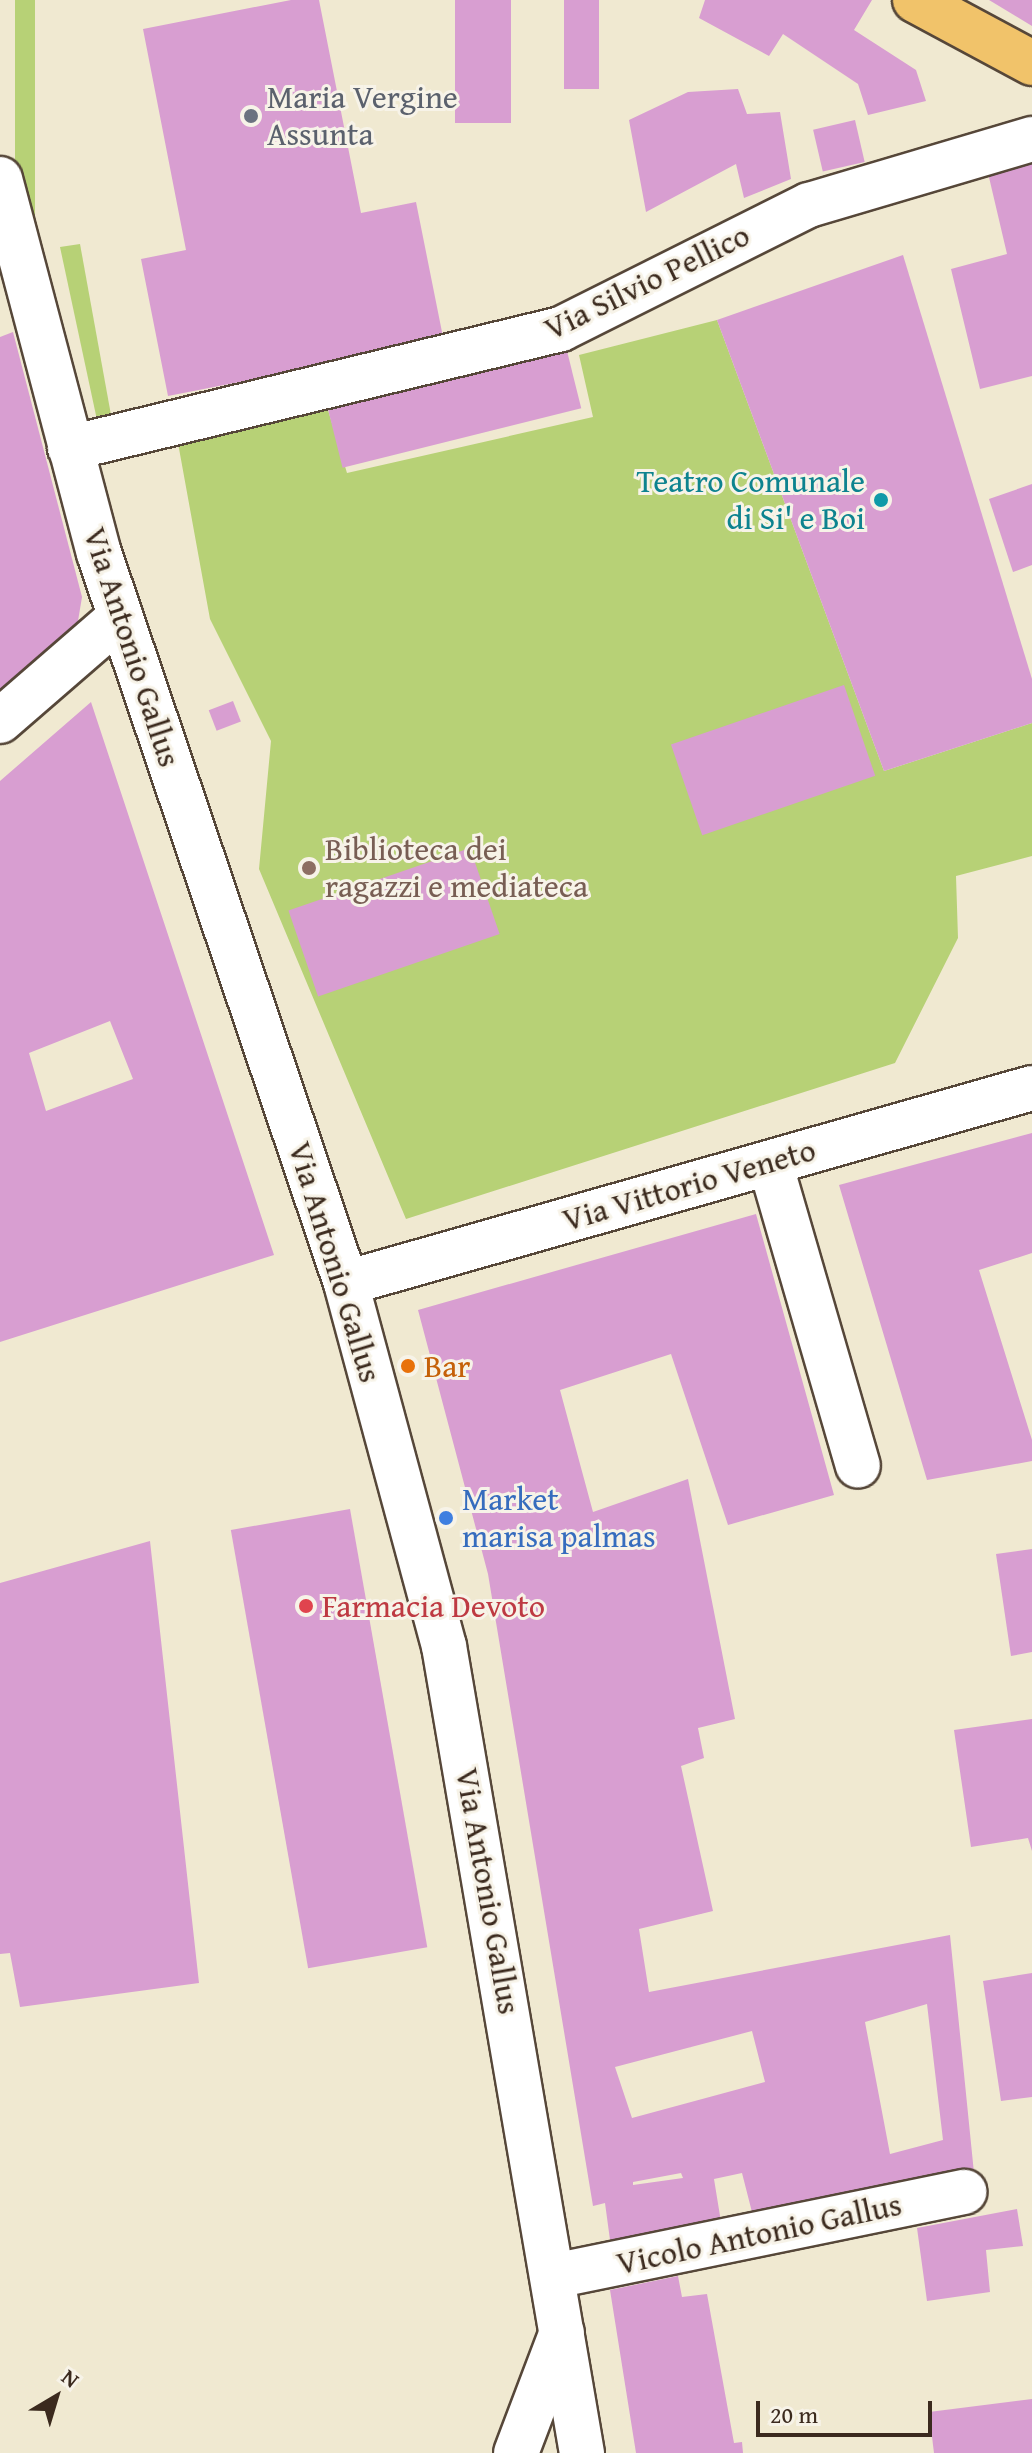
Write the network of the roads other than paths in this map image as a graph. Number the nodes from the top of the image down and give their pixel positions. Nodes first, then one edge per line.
1 (915, 0) edge
2 (1032, 63) edge
3 (1032, 139) edge
4 (0, 179) edge
5 (70, 448) junction
6 (120, 617) junction
7 (0, 721) edge
8 (1032, 1088) edge
9 (770, 1163) junction
10 (346, 1283) junction
11 (858, 1465) dead end
12 (964, 2192) dead end
13 (554, 2276) junction
14 (566, 2350) junction
15 (516, 2453) edge
16 (582, 2453) edge

1 - 2 main road
3 - 5 street, Via Silvio Pellico
4 - 5 street, Via Antonio Gallus
5 - 6 street, Via Antonio Gallus
6 - 7 street
6 - 10 street, Via Antonio Gallus
8 - 9 street, Via Vittorio Veneto
9 - 10 street, Via Vittorio Veneto
9 - 11 street
10 - 13 street, Via Antonio Gallus
12 - 13 street, Vicolo Antonio Gallus
13 - 14 street, Via Antonio Gallus
14 - 15 street
14 - 16 street, Via Antonio Gallus

